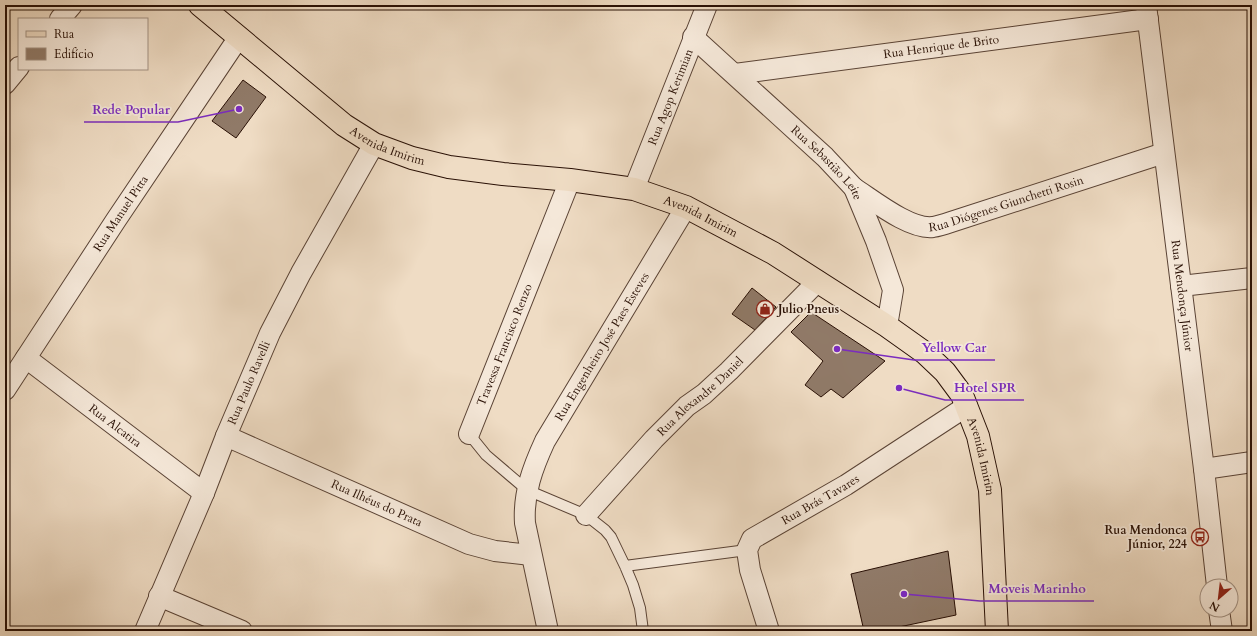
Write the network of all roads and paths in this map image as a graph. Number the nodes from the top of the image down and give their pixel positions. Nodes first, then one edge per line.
1 (72, 5) edge
2 (200, 5) edge
3 (707, 5) edge
4 (1147, 12) edge
5 (61, 18) edge
6 (239, 37) junction
7 (693, 37) junction
8 (18, 68) edge
9 (735, 74) junction
10 (5, 84) edge
11 (374, 144) junction
12 (1164, 153) junction
13 (570, 180) junction
14 (854, 188) junction
15 (634, 189) junction
16 (686, 207) junction
17 (1252, 278) edge
18 (818, 281) junction
19 (1181, 286) junction
20 (887, 326) junction
21 (26, 358) junction
22 (5, 390) edge
23 (968, 406) junction
24 (468, 434) joint
25 (226, 436) junction
26 (1252, 462) edge
27 (1204, 469) junction
28 (527, 490) junction
29 (204, 493) junction
30 (586, 515) junction
31 (747, 550) junction
32 (532, 555) junction
33 (625, 566) junction
34 (1216, 578) edge
35 (159, 596) junction
36 (1221, 618) edge
37 (145, 631) edge
38 (242, 631) edge
39 (548, 631) edge
40 (644, 631) edge
41 (770, 631) edge
42 (997, 631) edge
43 (1222, 631) edge

1 - 5 street
2 - 6 main road, Avenida Imirim
3 - 7 street, Rua Agop Kerimian
4 - 9 street, Rua Henrique de Brito
4 - 12 street, Rua Mendonça Júnior
6 - 11 main road, Avenida Imirim
6 - 21 street, Rua Manuel Pitta
7 - 9 street, Rua Sebastião Leite
7 - 15 street, Rua Agop Kerimian
8 - 10 street
9 - 14 street, Rua Sebastião Leite
11 - 13 main road, Avenida Imirim
11 - 25 street, Rua Paulo Ravelli
12 - 14 street, Rua Diógenes Giunchetti Rosin
12 - 19 street, Rua Mendonça Júnior
13 - 15 main road, Avenida Imirim
13 - 24 street, Travessa Francisco Renzo
14 - 20 street, Rua Sebastião Leite
15 - 16 main road, Avenida Imirim
16 - 18 main road, Avenida Imirim
16 - 28 street, Rua Engenheiro José Paes Esteves
17 - 19 street
18 - 20 main road, Avenida Imirim
18 - 30 street, Rua Alexandre Daniel
19 - 27 street, Rua Mendonça Júnior
20 - 23 main road, Avenida Imirim
21 - 22 street, Rua Manuel Pitta
21 - 29 street, Rua Alcatira
23 - 31 street, Rua Brás Tavares
23 - 42 main road, Avenida Imirim
24 - 28 lane, Travessa Francisco Renzo
25 - 29 street, Rua Paulo Ravelli
25 - 32 street, Rua Ilhéus do Prata
26 - 27 street
27 - 34 street, Rua Mendonça Júnior
28 - 30 lane, Travessa Francisco Renzo
28 - 32 street, Rua Engenheiro José Paes Esteves
29 - 35 street, Rua Paulo Ravelli
30 - 33 lane, Travessa Francisco Renzo
31 - 33 lane
31 - 41 street
32 - 39 street, Rua Engenheiro José Paes Esteves
33 - 40 lane, Travessa Francisco Renzo
35 - 37 street, Rua Paulo Ravelli
35 - 38 street
36 - 43 street

